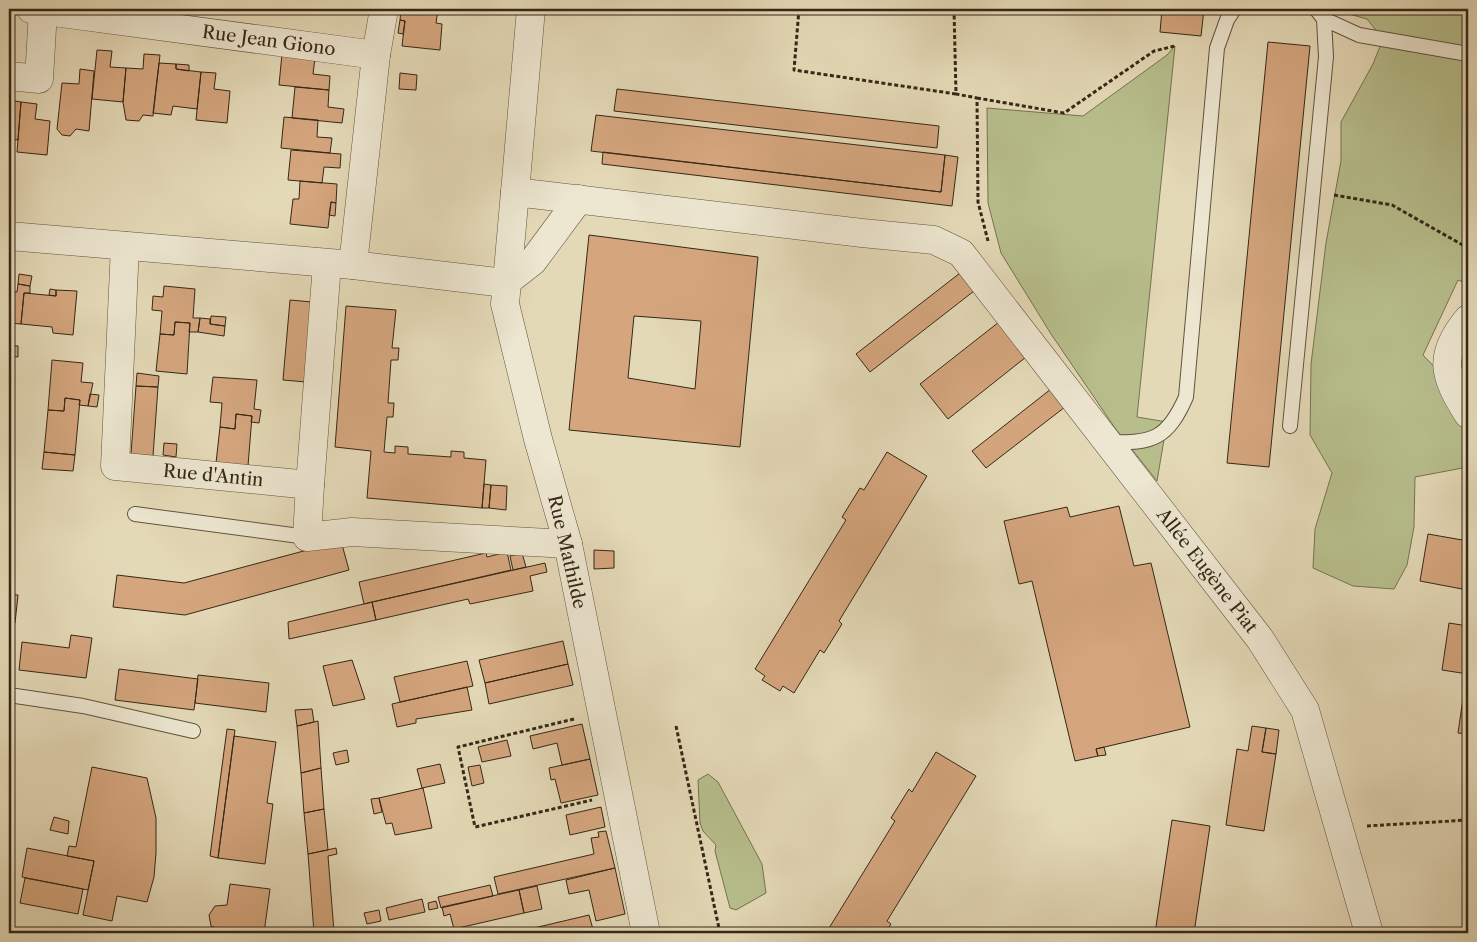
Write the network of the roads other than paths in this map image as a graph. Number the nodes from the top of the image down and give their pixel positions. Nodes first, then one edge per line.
1 (384, 9) edge
2 (531, 9) edge
3 (1234, 9) edge
4 (37, 10) edge
5 (1320, 14) edge
6 (1468, 54) edge
7 (376, 55) junction
8 (9, 76) edge
9 (515, 192) junction
10 (579, 199) junction
11 (9, 236) edge
12 (125, 246) junction
13 (340, 264) junction
14 (505, 283) junction
15 (1468, 319) edge
16 (1468, 414) edge
17 (1290, 426) dead end
18 (1108, 442) junction
19 (310, 484) junction
20 (135, 514) dead end
21 (307, 537) junction
22 (568, 544) junction
23 (9, 695) edge
24 (193, 731) dead end
25 (646, 933) edge
26 (1369, 933) edge

1 - 7 street
2 - 9 street, Rue Mathilde
3 - 18 lane
4 - 7 street, Rue Jean Giono
4 - 8 street, Rue Jean Giono
5 - 6 lane
5 - 17 lane
7 - 13 street
9 - 10 street
9 - 14 street, Rue Mathilde
10 - 14 street
10 - 18 street, Allée Eugène Piat
11 - 12 street
12 - 13 street
12 - 19 street, Rue d'Antin
13 - 14 street
13 - 19 street
14 - 22 street, Rue Mathilde
15 - 16 street
18 - 26 street, Allée Eugène Piat
19 - 21 street
20 - 21 lane
21 - 22 street
22 - 25 street, Rue Mathilde
23 - 24 lane

